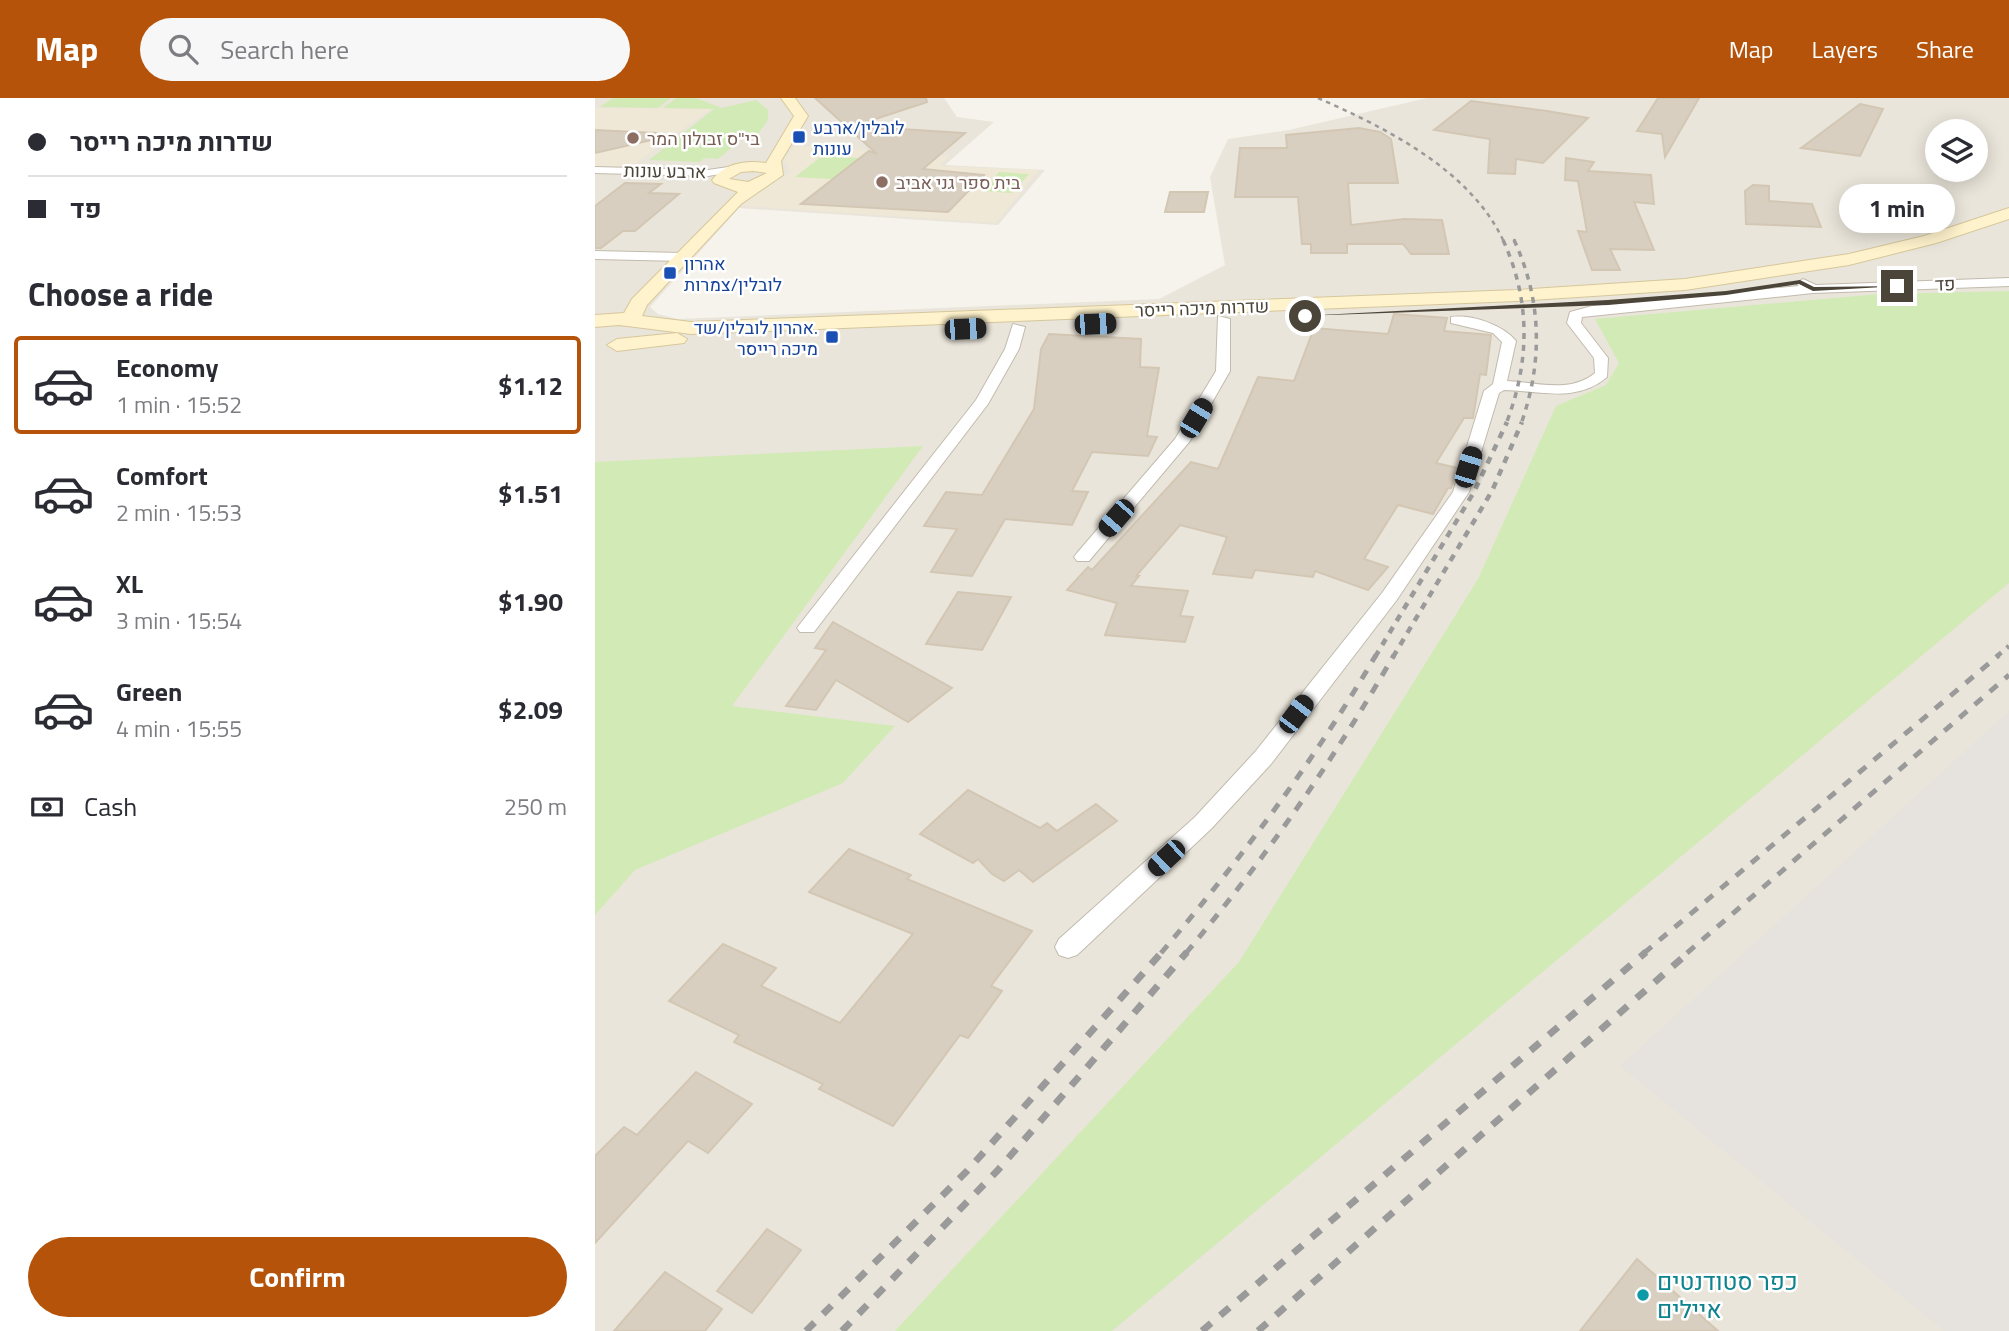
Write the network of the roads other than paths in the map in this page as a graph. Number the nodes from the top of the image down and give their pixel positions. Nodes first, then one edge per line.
1 (788, 98) edge
2 (772, 99) edge
3 (741, 168) junction
4 (595, 170) edge
5 (595, 176) edge
6 (767, 176) junction
7 (723, 183) junction
8 (2009, 213) edge
9 (2009, 228) edge
10 (595, 255) edge
11 (674, 257) junction
12 (2009, 282) edge
13 (1806, 285) junction
14 (1223, 319) junction
15 (599, 320) edge
16 (635, 320) junction
17 (1456, 320) dead end
18 (1018, 327) junction
19 (617, 345) junction
20 (595, 349) edge
21 (1501, 386) junction
22 (1083, 557) dead end
23 (807, 628) dead end
24 (1068, 947) dead end

1 - 6 street
2 - 3 street
3 - 4 street, ארבע עונות
3 - 6 street
3 - 7 street
5 - 7 street, ארבע עונות
6 - 7 street
6 - 11 street
7 - 11 street
8 - 16 street, שדרות מיכה רייסר
9 - 13 street, שדרות מיכה רייסר
10 - 11 street
11 - 15 street
11 - 16 street
12 - 13 street, פד
13 - 14 street, שדרות מיכה רייסר
13 - 21 street, פד
14 - 18 street, שדרות מיכה רייסר
14 - 22 street
15 - 16 street, שדרות מיכה רייסר
16 - 19 street
17 - 21 street
18 - 19 street, שדרות מיכה רייסר
18 - 23 street
19 - 20 street, שדרות מיכה רייסר
21 - 24 street

